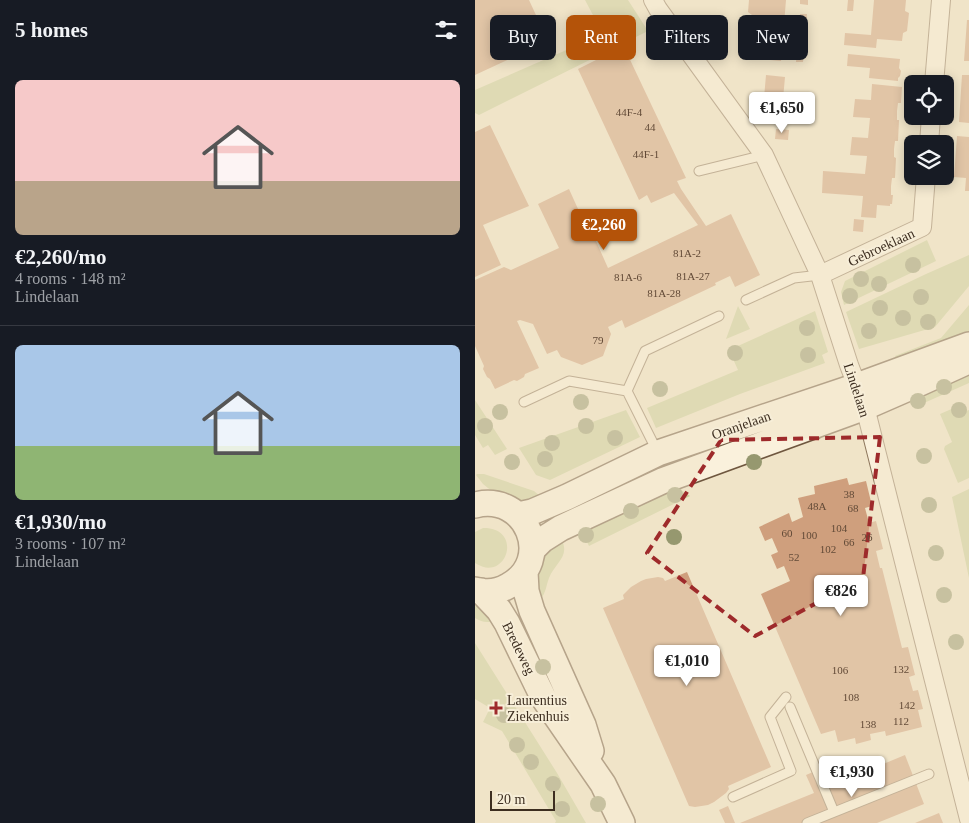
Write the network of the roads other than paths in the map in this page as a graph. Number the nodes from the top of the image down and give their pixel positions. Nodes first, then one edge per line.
1 (653, 0) edge
2 (941, 0) edge
3 (935, 75) edge
4 (764, 155) junction
5 (699, 171) dead end
6 (925, 185) edge
7 (820, 275) junction
8 (746, 300) dead end
9 (719, 316) dead end
10 (969, 345) edge
11 (969, 360) edge
12 (627, 391) junction
13 (524, 402) dead end
14 (863, 406) junction
15 (659, 453) junction
16 (479, 499) edge
17 (518, 514) junction
18 (528, 561) junction
19 (478, 591) edge
20 (786, 697) dead end
21 (790, 707) dead end
22 (929, 774) dead end
23 (603, 784) junction
24 (733, 797) dead end
25 (834, 812) junction
26 (969, 819) edge
27 (622, 823) edge
28 (807, 823) edge

1 - 4 street, Lindelaan
2 - 3 street
4 - 5 lane
4 - 7 street, Lindelaan
6 - 7 street, Gebroeklaan
7 - 8 lane
7 - 14 street, Lindelaan
9 - 12 lane
10 - 14 street, Oranjelaan
11 - 14 street, Oranjelaan
12 - 13 lane
12 - 15 lane
14 - 15 street, Oranjelaan
14 - 18 street, Oranjelaan
14 - 26 street, Lindelaan
15 - 17 street, Oranjelaan
16 - 17 street
17 - 18 street, Bredeweg
18 - 19 street, Oranjelaan
18 - 23 street, Bredeweg
19 - 23 street, Bredeweg
20 - 24 lane
21 - 25 lane
22 - 25 lane
23 - 27 street, Bredeweg
25 - 28 lane

